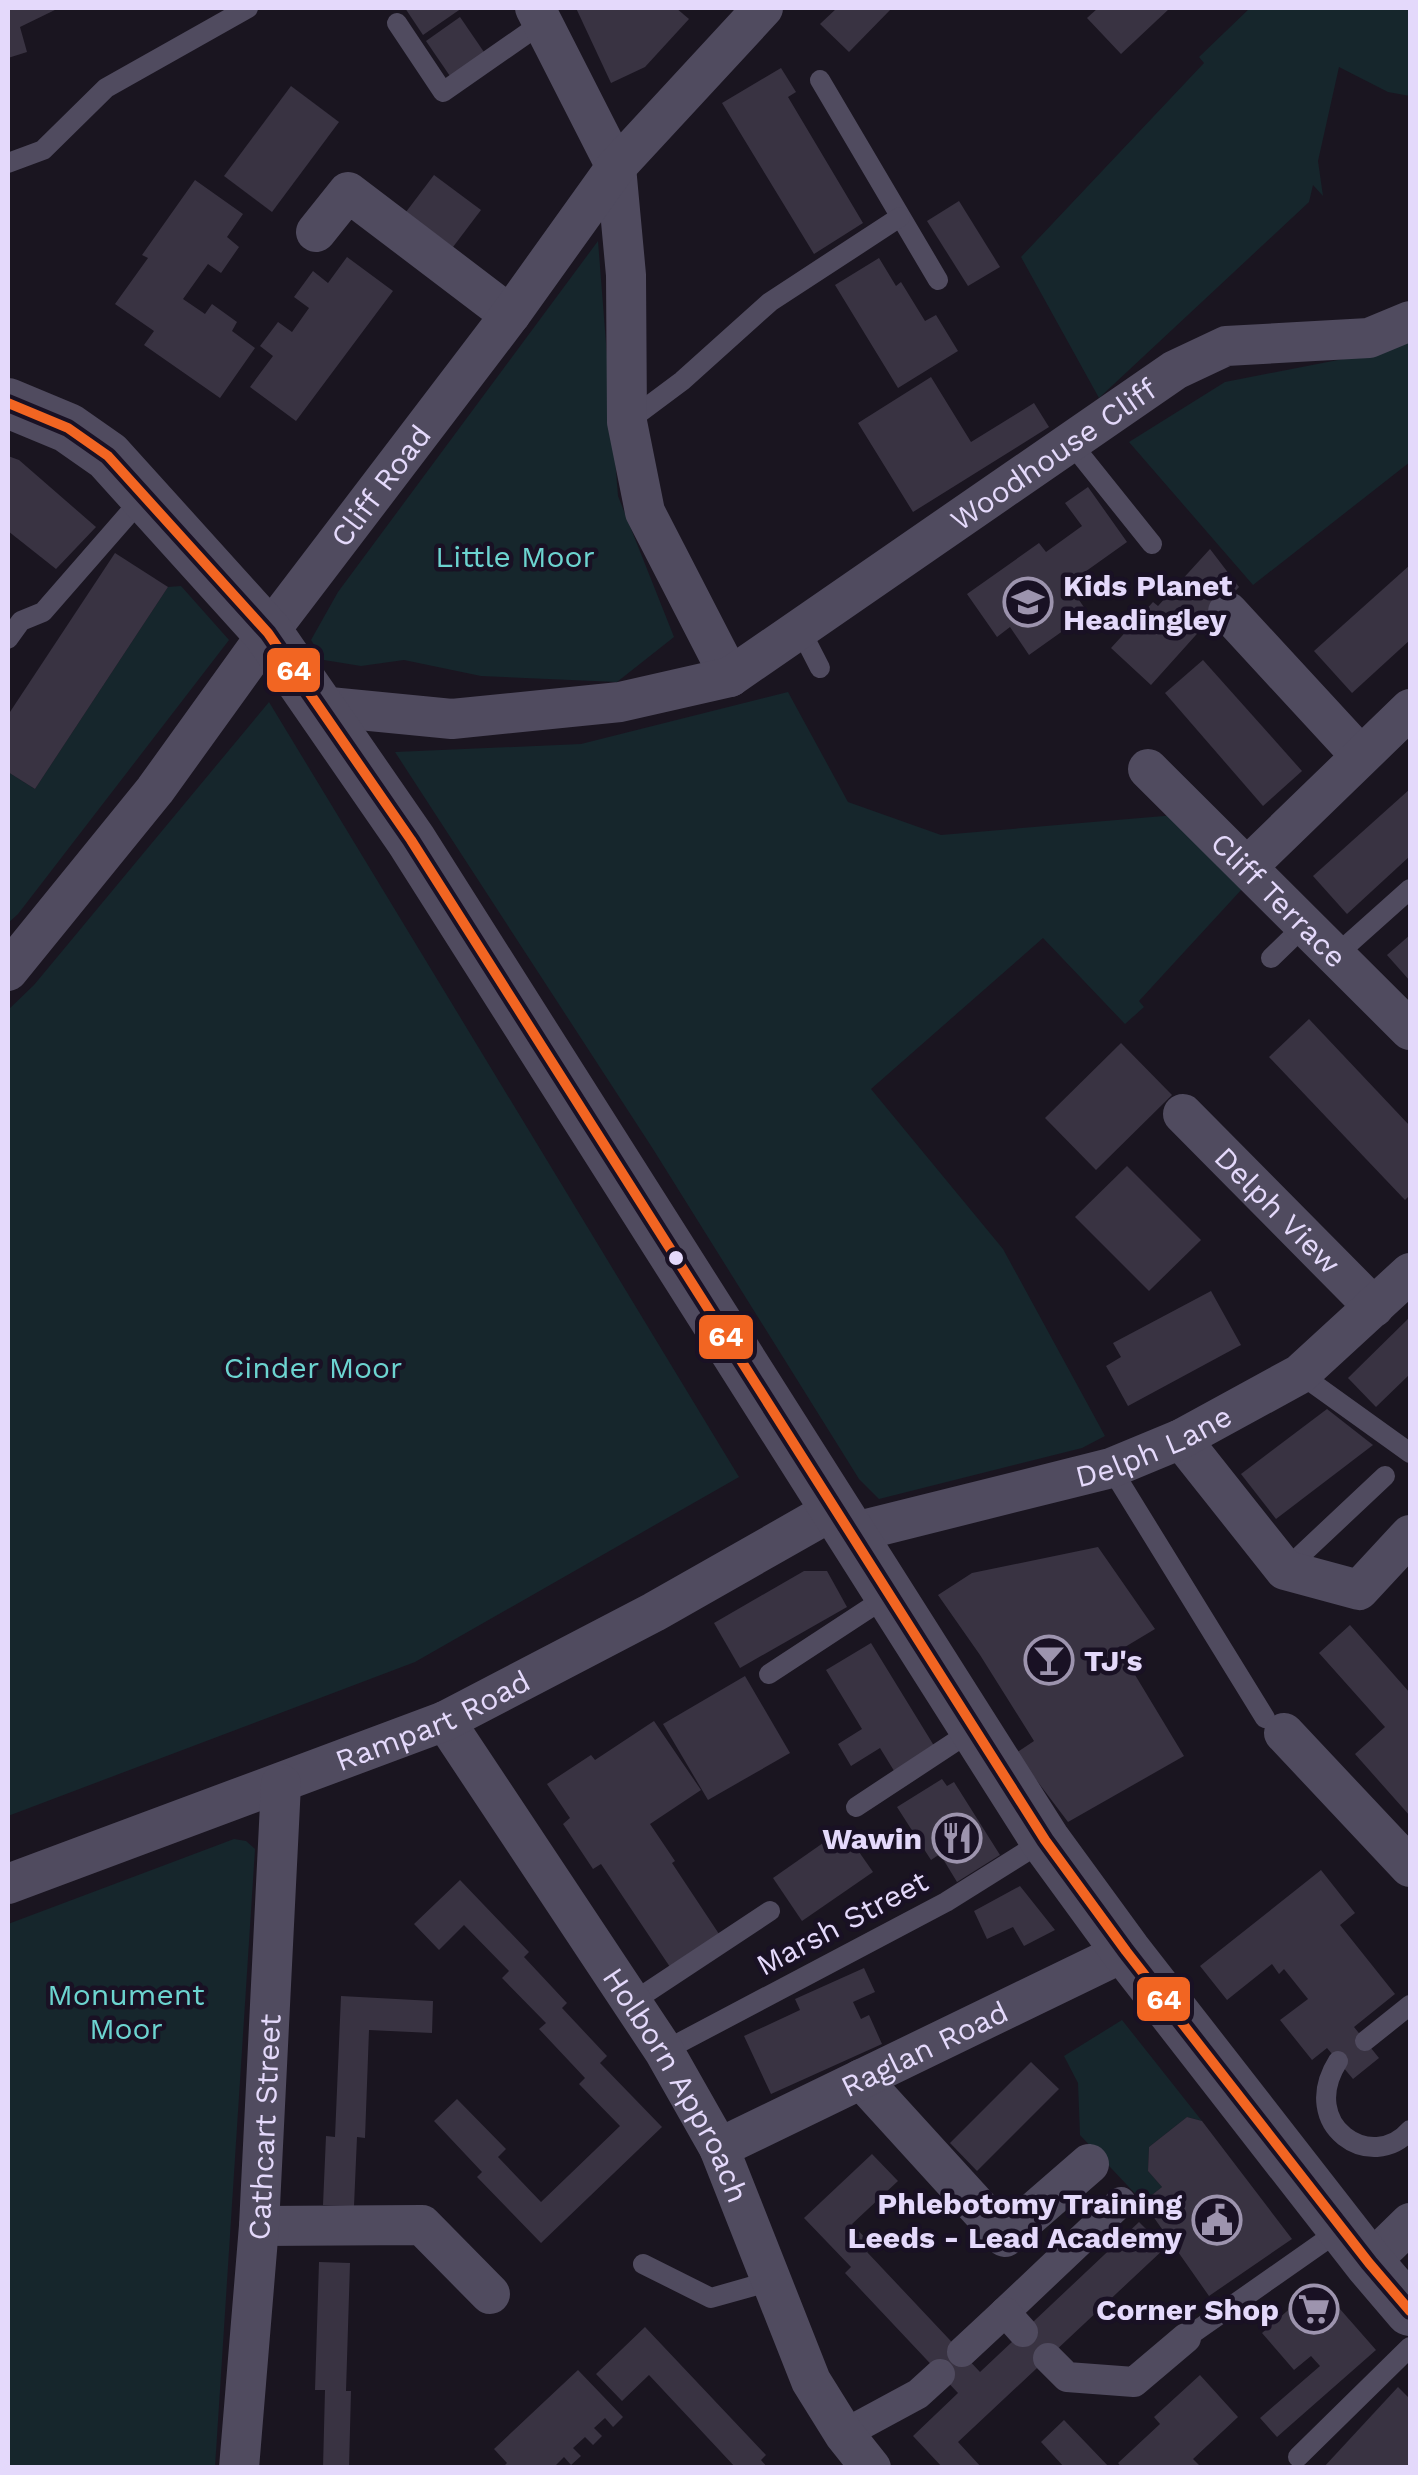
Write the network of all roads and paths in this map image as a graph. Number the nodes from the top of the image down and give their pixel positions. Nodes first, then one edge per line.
1 (248, 8) edge
2 (763, 8) edge
3 (539, 16) edge
4 (397, 23) dead end
5 (820, 80) dead end
6 (8, 163) edge
7 (616, 167) junction
8 (900, 217) junction
9 (316, 232) dead end
10 (938, 280) dead end
11 (510, 315) junction
12 (1410, 322) edge
13 (13, 406) edge
14 (627, 422) junction
15 (1071, 443) junction
16 (146, 494) junction
17 (1152, 544) dead end
18 (1228, 612) dead end
19 (800, 629) junction
20 (268, 633) junction
21 (8, 639) edge
22 (820, 668) dead end
23 (730, 677) junction
24 (319, 706) junction
25 (1410, 709) edge
26 (1360, 755) junction
27 (1148, 768) dead end
28 (1247, 867) junction
29 (1410, 888) edge
30 (1305, 924) junction
31 (1336, 956) junction
32 (1271, 958) dead end
33 (8, 970) edge
34 (1410, 1030) edge
35 (1183, 1114) dead end
36 (1410, 1272) edge
37 (1374, 1307) junction
38 (1300, 1374) junction
39 (1181, 1439) junction
40 (1410, 1454) edge
41 (1111, 1468) junction
42 (1386, 1476) dead end
43 (843, 1521) junction
44 (1410, 1534) edge
45 (1285, 1570) junction
46 (889, 1595) junction
47 (769, 1674) dead end
48 (445, 1721) junction
49 (1275, 1726) joint
50 (972, 1730) junction
51 (281, 1784) junction
52 (856, 1807) dead end
53 (1045, 1840) junction
54 (1408, 1860) edge
55 (8, 1884) edge
56 (770, 1911) dead end
57 (1126, 1951) junction
58 (631, 2003) junction
59 (1410, 2005) edge
60 (1365, 2041) dead end
61 (664, 2051) junction
62 (1338, 2061) dead end
63 (861, 2080) junction
64 (1410, 2130) edge
65 (720, 2148) junction
66 (1089, 2164) dead end
67 (1121, 2202) dead end
68 (1410, 2224) edge
69 (259, 2226) junction
70 (1356, 2246) junction
71 (643, 2264) dead end
72 (772, 2281) junction
73 (490, 2294) dead end
74 (1410, 2311) edge
75 (1186, 2338) joint
76 (1410, 2347) edge
77 (962, 2352) dead end
78 (1048, 2358) dead end
79 (940, 2374) dead end
80 (844, 2434) junction
81 (1298, 2457) dead end
82 (240, 2468) edge
83 (871, 2468) edge

1 - 6 lane
2 - 7 street, Cliff Road
3 - 4 lane
3 - 7 street
5 - 8 lane
7 - 11 street, Cliff Road
7 - 14 street
8 - 10 lane
8 - 14 lane
9 - 11 street
11 - 20 street, Cliff Road
12 - 15 street, Woodhouse Cliff
13 - 16 street
14 - 23 street
15 - 17 lane
15 - 19 street, Woodhouse Cliff
16 - 20 street
16 - 21 lane
18 - 26 street
19 - 22 lane
19 - 23 street, Woodhouse Cliff
20 - 24 street
20 - 33 street, Cliff Road
23 - 24 street, Woodhouse Cliff
24 - 43 street
25 - 26 street
26 - 28 street
27 - 28 street, Cliff Terrace
28 - 30 street, Cliff Terrace
29 - 31 lane
30 - 31 street, Cliff Terrace
30 - 32 lane
31 - 34 street, Cliff Terrace
35 - 37 street, Delph View
36 - 37 street, Delph Lane
37 - 38 street, Delph Lane
38 - 39 street, Delph Lane
38 - 40 lane
39 - 41 street, Delph Lane
39 - 45 street
41 - 43 street, Delph Lane
41 - 49 lane
42 - 45 lane
43 - 46 street
43 - 48 street, Rampart Road
44 - 45 street
46 - 47 lane
46 - 50 street
48 - 51 street, Rampart Road
48 - 58 street, Holborn Approach
49 - 54 street
50 - 52 lane
50 - 53 street
51 - 55 street, Rampart Road
51 - 69 street, Cathcart Street
53 - 57 street
53 - 61 lane, Marsh Street
56 - 58 lane
57 - 63 street, Raglan Road
57 - 70 street
58 - 61 street, Holborn Approach
59 - 60 lane
61 - 65 street, Holborn Approach
62 - 64 lane
63 - 65 street, Raglan Road
63 - 66 street
65 - 72 street, Holborn Approach
67 - 77 street
68 - 70 street
69 - 73 street
69 - 82 street, Cathcart Street
70 - 74 street
70 - 75 lane
71 - 72 lane
72 - 80 street, Holborn Approach
75 - 78 street
76 - 81 lane
79 - 80 street
80 - 83 street, Holborn Approach

